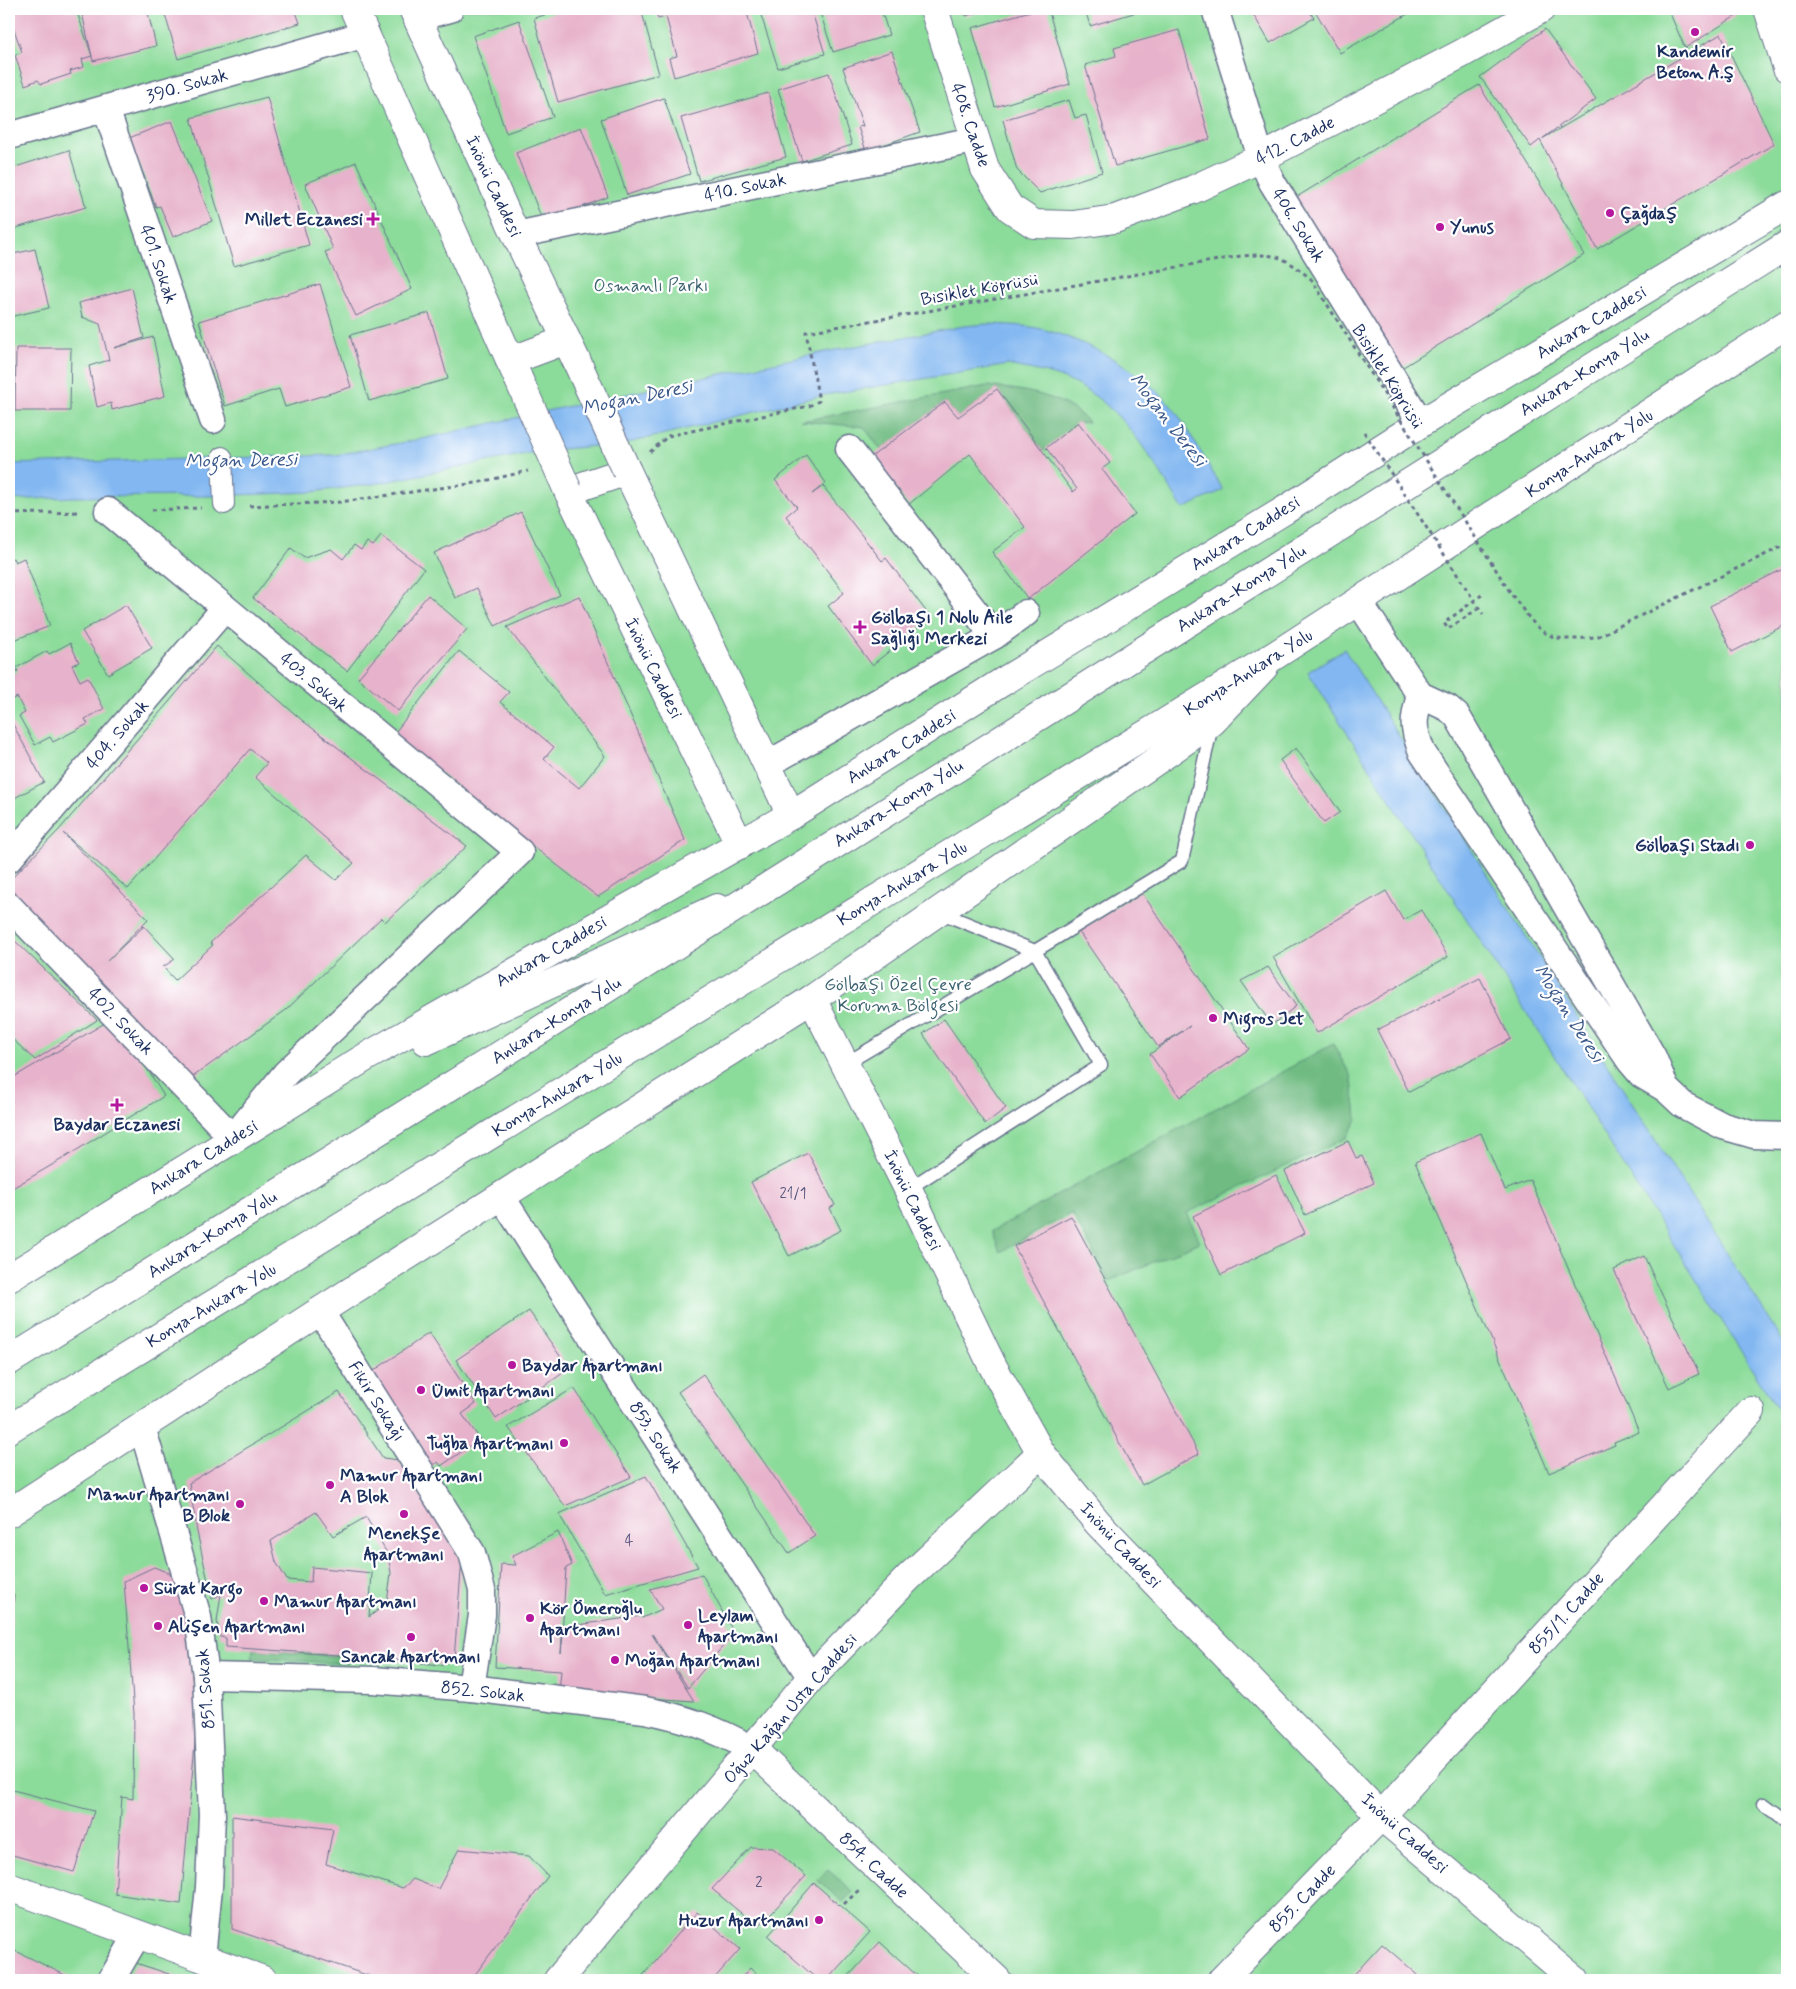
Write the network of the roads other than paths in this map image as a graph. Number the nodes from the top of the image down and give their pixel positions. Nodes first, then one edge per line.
1 (354, 9) edge
2 (450, 9) edge
3 (934, 9) edge
4 (1215, 9) edge
5 (1541, 9) edge
6 (1768, 9) edge
7 (415, 13) edge
8 (366, 34) junction
9 (1787, 68) edge
10 (106, 109) junction
11 (9, 136) edge
12 (974, 140) junction
13 (1260, 158) junction
14 (1787, 205) edge
15 (1034, 224) joint
16 (516, 234) junction
17 (1787, 245) edge
18 (1787, 324) edge
19 (571, 351) junction
20 (514, 369) junction
21 (213, 420) dead end
22 (1421, 423) junction
23 (849, 449) dead end
24 (222, 457) dead end
25 (627, 471) junction
26 (568, 491) junction
27 (216, 506) road end
28 (108, 511) road end
29 (1359, 602) junction
30 (225, 608) junction
31 (1026, 613) dead end
32 (994, 636) junction
33 (1274, 656) junction
34 (1420, 695) junction
35 (1212, 722) junction
36 (768, 764) junction
37 (791, 815) junction
38 (740, 845) junction
39 (9, 859) edge
40 (766, 886) junction
41 (9, 906) edge
42 (939, 912) junction
43 (1035, 951) junction
44 (812, 999) junction
45 (845, 1064) junction
46 (1666, 1089) junction
47 (291, 1102) junction
48 (1787, 1136) edge
49 (233, 1138) junction
50 (908, 1189) junction
51 (501, 1196) junction
52 (9, 1278) edge
53 (320, 1311) junction
54 (9, 1360) edge
55 (1751, 1411) dead end
56 (142, 1427) junction
57 (9, 1429) edge
58 (1041, 1453) junction
59 (9, 1513) edge
60 (206, 1676) junction
61 (811, 1678) junction
62 (471, 1688) junction
63 (752, 1749) junction
64 (1764, 1804) dead end
65 (1382, 1816) junction
66 (1787, 1821) edge
67 (9, 1886) edge
68 (138, 1934) junction
69 (202, 1958) junction
70 (111, 1980) edge
71 (263, 1980) edge
72 (558, 1980) edge
73 (997, 1980) edge
74 (1222, 1980) edge
75 (1575, 1980) edge

1 - 8 main road, İnönü Caddesi
2 - 7 street
3 - 12 main road, 408. Cadde
4 - 13 street, 406. Sokak
5 - 13 main road, 412. Cadde
6 - 9 main road
7 - 16 main road, İnönü Caddesi
8 - 10 street, 390. Sokak
8 - 20 main road, İnönü Caddesi
10 - 11 street, 390. Sokak
10 - 21 street, 401. Sokak
12 - 15 main road, 408. Cadde
12 - 16 street, 410. Sokak
13 - 15 main road, 412. Cadde
13 - 22 street, 406. Sokak
14 - 22 main road, Ankara Caddesi
16 - 19 main road, İnönü Caddesi
17 - 40 main road, Ankara-Konya Yolu
18 - 29 main road, Konya-Ankara Yolu
19 - 20 main road
19 - 25 main road, İnönü Caddesi, bridge
20 - 26 main road, İnönü Caddesi, bridge
22 - 37 main road, Ankara Caddesi
23 - 32 street
24 - 27 street
25 - 26 main road
25 - 36 main road, İnönü Caddesi
26 - 38 main road, İnönü Caddesi
28 - 30 street, 403. Sokak
29 - 33 main road, Konya-Ankara Yolu
29 - 34 street
30 - 39 street, 404. Sokak
30 - 49 street, 403. Sokak
31 - 32 street
32 - 36 street
33 - 35 main road
33 - 57 main road, Konya-Ankara Yolu
34 - 46 street
34 - 46 street
35 - 42 main road
35 - 43 lane
36 - 37 main road, İnönü Caddesi
37 - 38 main road, Ankara Caddesi
38 - 47 main road, Ankara Caddesi
40 - 47 main road
40 - 54 main road, Ankara-Konya Yolu
41 - 49 street, 402. Sokak
42 - 43 lane
42 - 44 main road
43 - 45 lane
43 - 50 lane
44 - 45 main road, İnönü Caddesi
44 - 51 main road
45 - 50 main road, İnönü Caddesi
46 - 48 street
47 - 49 main road, Ankara Caddesi
49 - 52 main road, Ankara Caddesi
50 - 58 main road, İnönü Caddesi
51 - 53 main road
51 - 61 street, 853. Sokak
53 - 56 main road
53 - 62 street, Fikir Sokağı
55 - 65 main road, 855/1. Cadde
56 - 59 main road
56 - 60 street, 851. Sokak
58 - 61 main road, Oğuz Kağan Usta Caddesi
58 - 65 main road, İnönü Caddesi
60 - 62 street, 852. Sokak
60 - 69 street, 851. Sokak
61 - 63 main road, Oğuz Kağan Usta Caddesi
62 - 63 street, 852. Sokak
63 - 72 main road, Oğuz Kağan Usta Caddesi
63 - 73 main road, 854. Cadde
64 - 66 lane
65 - 74 main road, 855. Cadde
65 - 75 main road, İnönü Caddesi
67 - 68 main road
68 - 69 main road
68 - 70 street
69 - 71 main road

